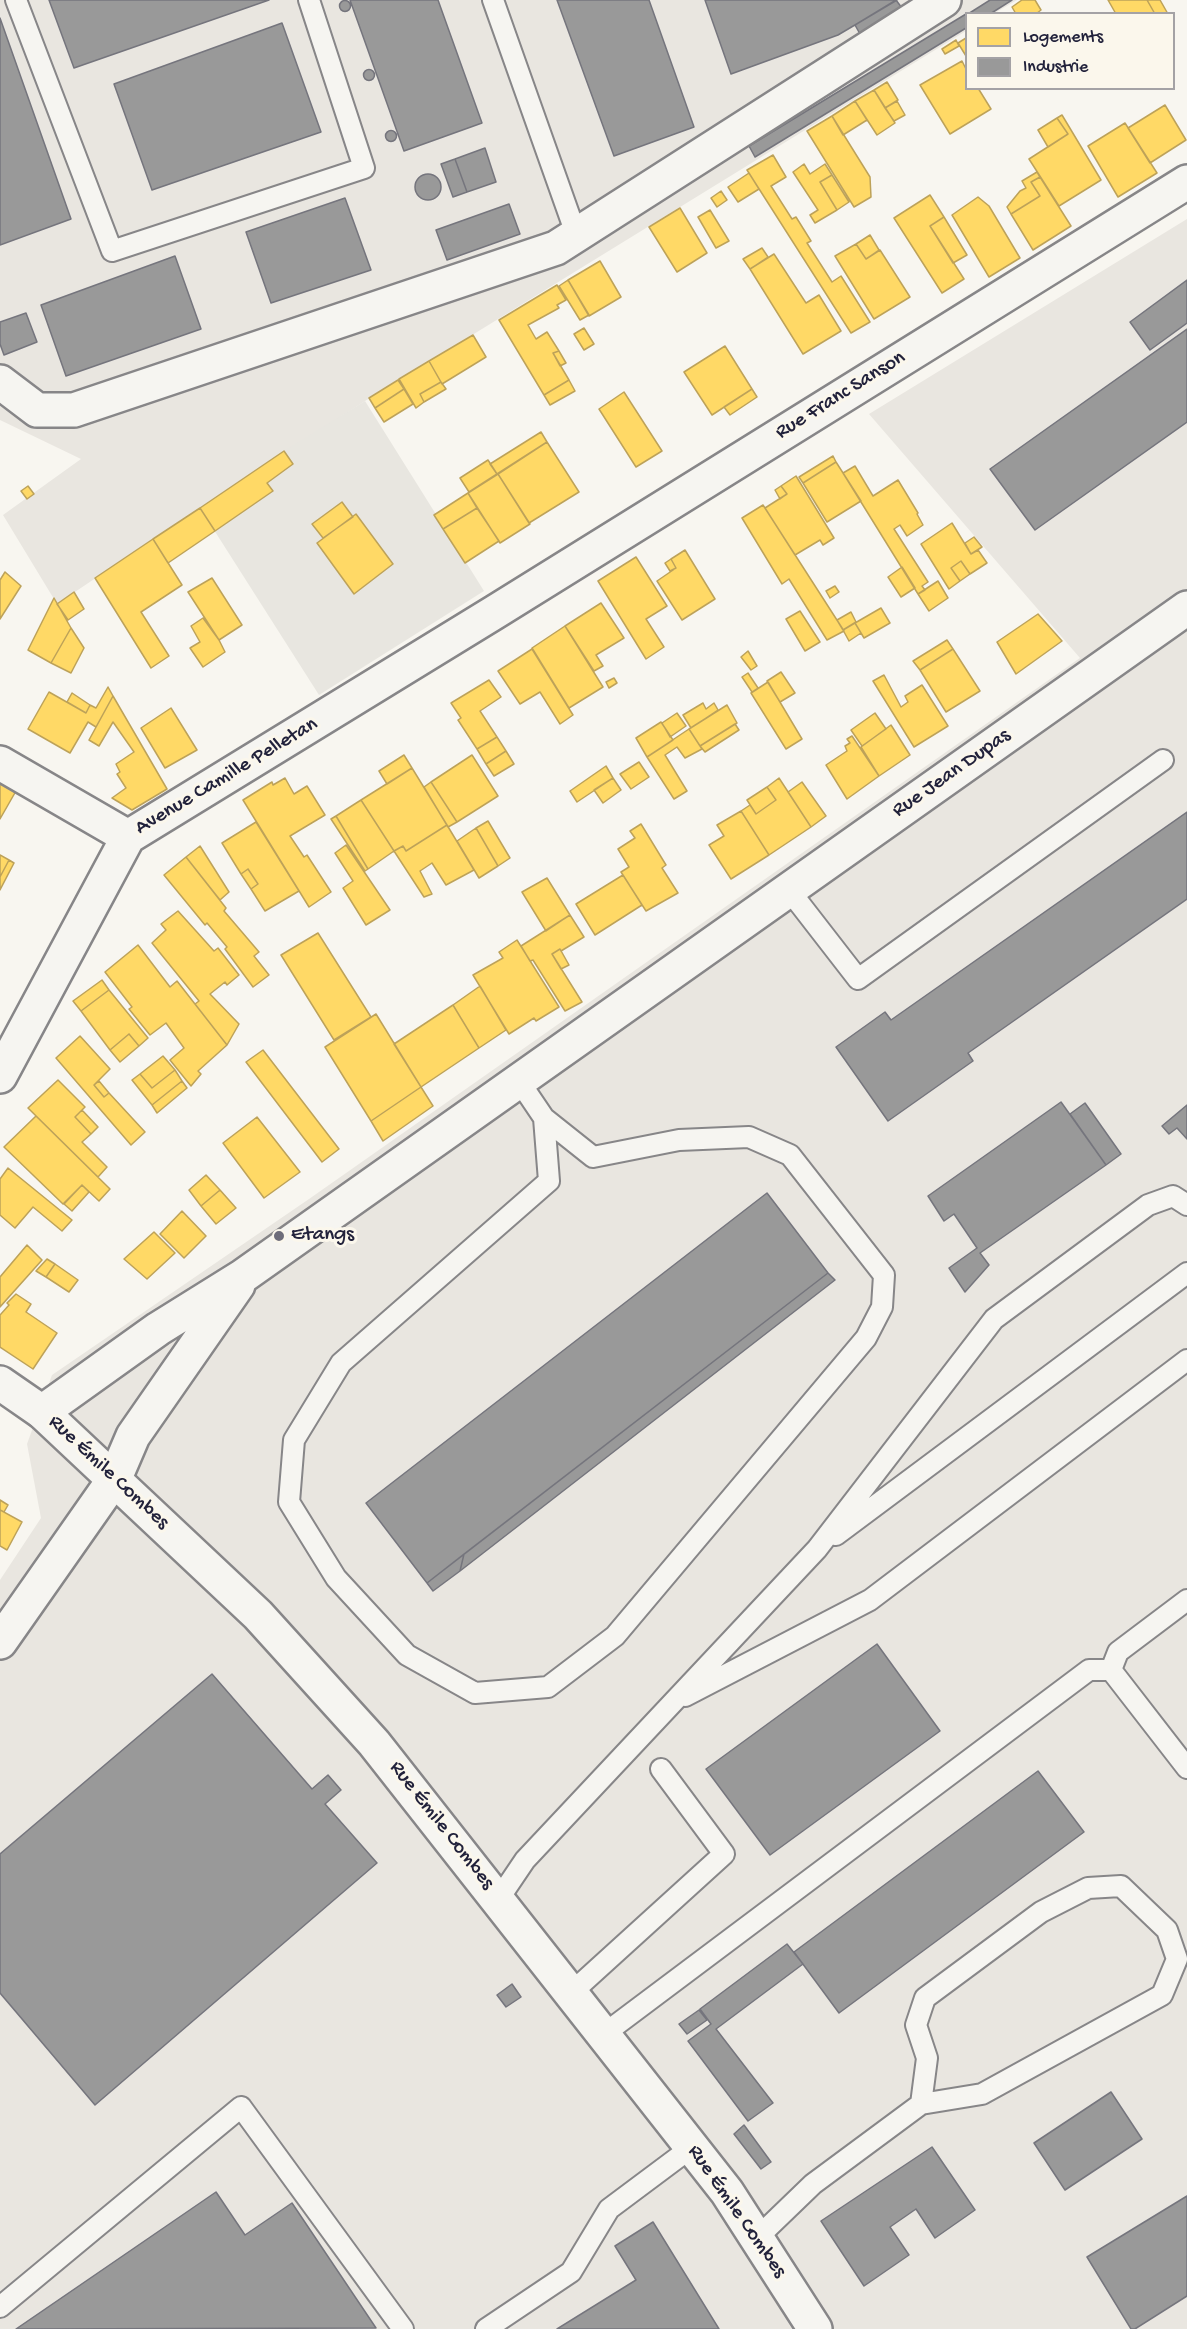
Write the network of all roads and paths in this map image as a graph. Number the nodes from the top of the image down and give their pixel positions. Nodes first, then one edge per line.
1 (16, 0) edge
2 (309, 0) edge
3 (493, 0) edge
4 (944, 0) edge
5 (1187, 182) edge
6 (576, 234) junction
7 (0, 382) edge
8 (1187, 608) edge
9 (495, 612) joint
10 (1163, 760) dead end
11 (0, 764) edge
12 (129, 837) junction
13 (789, 890) junction
14 (0, 1076) edge
15 (519, 1081) junction
16 (544, 1118) junction
17 (1187, 1205) edge
18 (1187, 1273) edge
19 (243, 1276) junction
20 (1187, 1360) edge
21 (0, 1383) edge
22 (42, 1412) junction
23 (115, 1478) junction
24 (817, 1549) junction
25 (1187, 1600) edge
26 (0, 1642) edge
27 (1111, 1670) junction
28 (672, 1703) junction
29 (1187, 1768) edge
30 (661, 1769) dead end
31 (498, 1900) junction
32 (571, 1993) junction
33 (604, 2034) junction
34 (921, 2104) junction
35 (692, 2147) junction
36 (757, 2238) junction
37 (0, 2307) edge
38 (403, 2329) edge
39 (486, 2329) edge
40 (815, 2329) edge

1 - 2 lane
3 - 6 lane
4 - 6 street
5 - 9 street, Rue Franc Sanson
6 - 7 street
8 - 13 street, Rue Jean Dupas
9 - 12 street, Avenue Camille Pelletan
10 - 13 lane
11 - 12 street
12 - 14 street, Avenue Camille Pelletan
13 - 15 street, Rue Jean Dupas
15 - 16 lane
15 - 19 street, Rue Jean Dupas
16 - 16 lane
17 - 24 lane
18 - 24 lane
19 - 22 street, Rue Jean Dupas
19 - 23 street
20 - 28 lane
21 - 22 street, Rue Émile Combes
22 - 23 street, Rue Émile Combes
23 - 26 street
23 - 31 street, Rue Émile Combes
24 - 28 lane
25 - 27 lane
27 - 29 lane
27 - 33 lane
28 - 31 lane
30 - 32 lane
31 - 32 street, Rue Émile Combes
32 - 33 street, Rue Émile Combes
33 - 35 street, Rue Émile Combes
34 - 34 lane
34 - 36 lane
35 - 36 street, Rue Émile Combes
35 - 39 lane
36 - 40 street, Rue Émile Combes
37 - 38 lane

